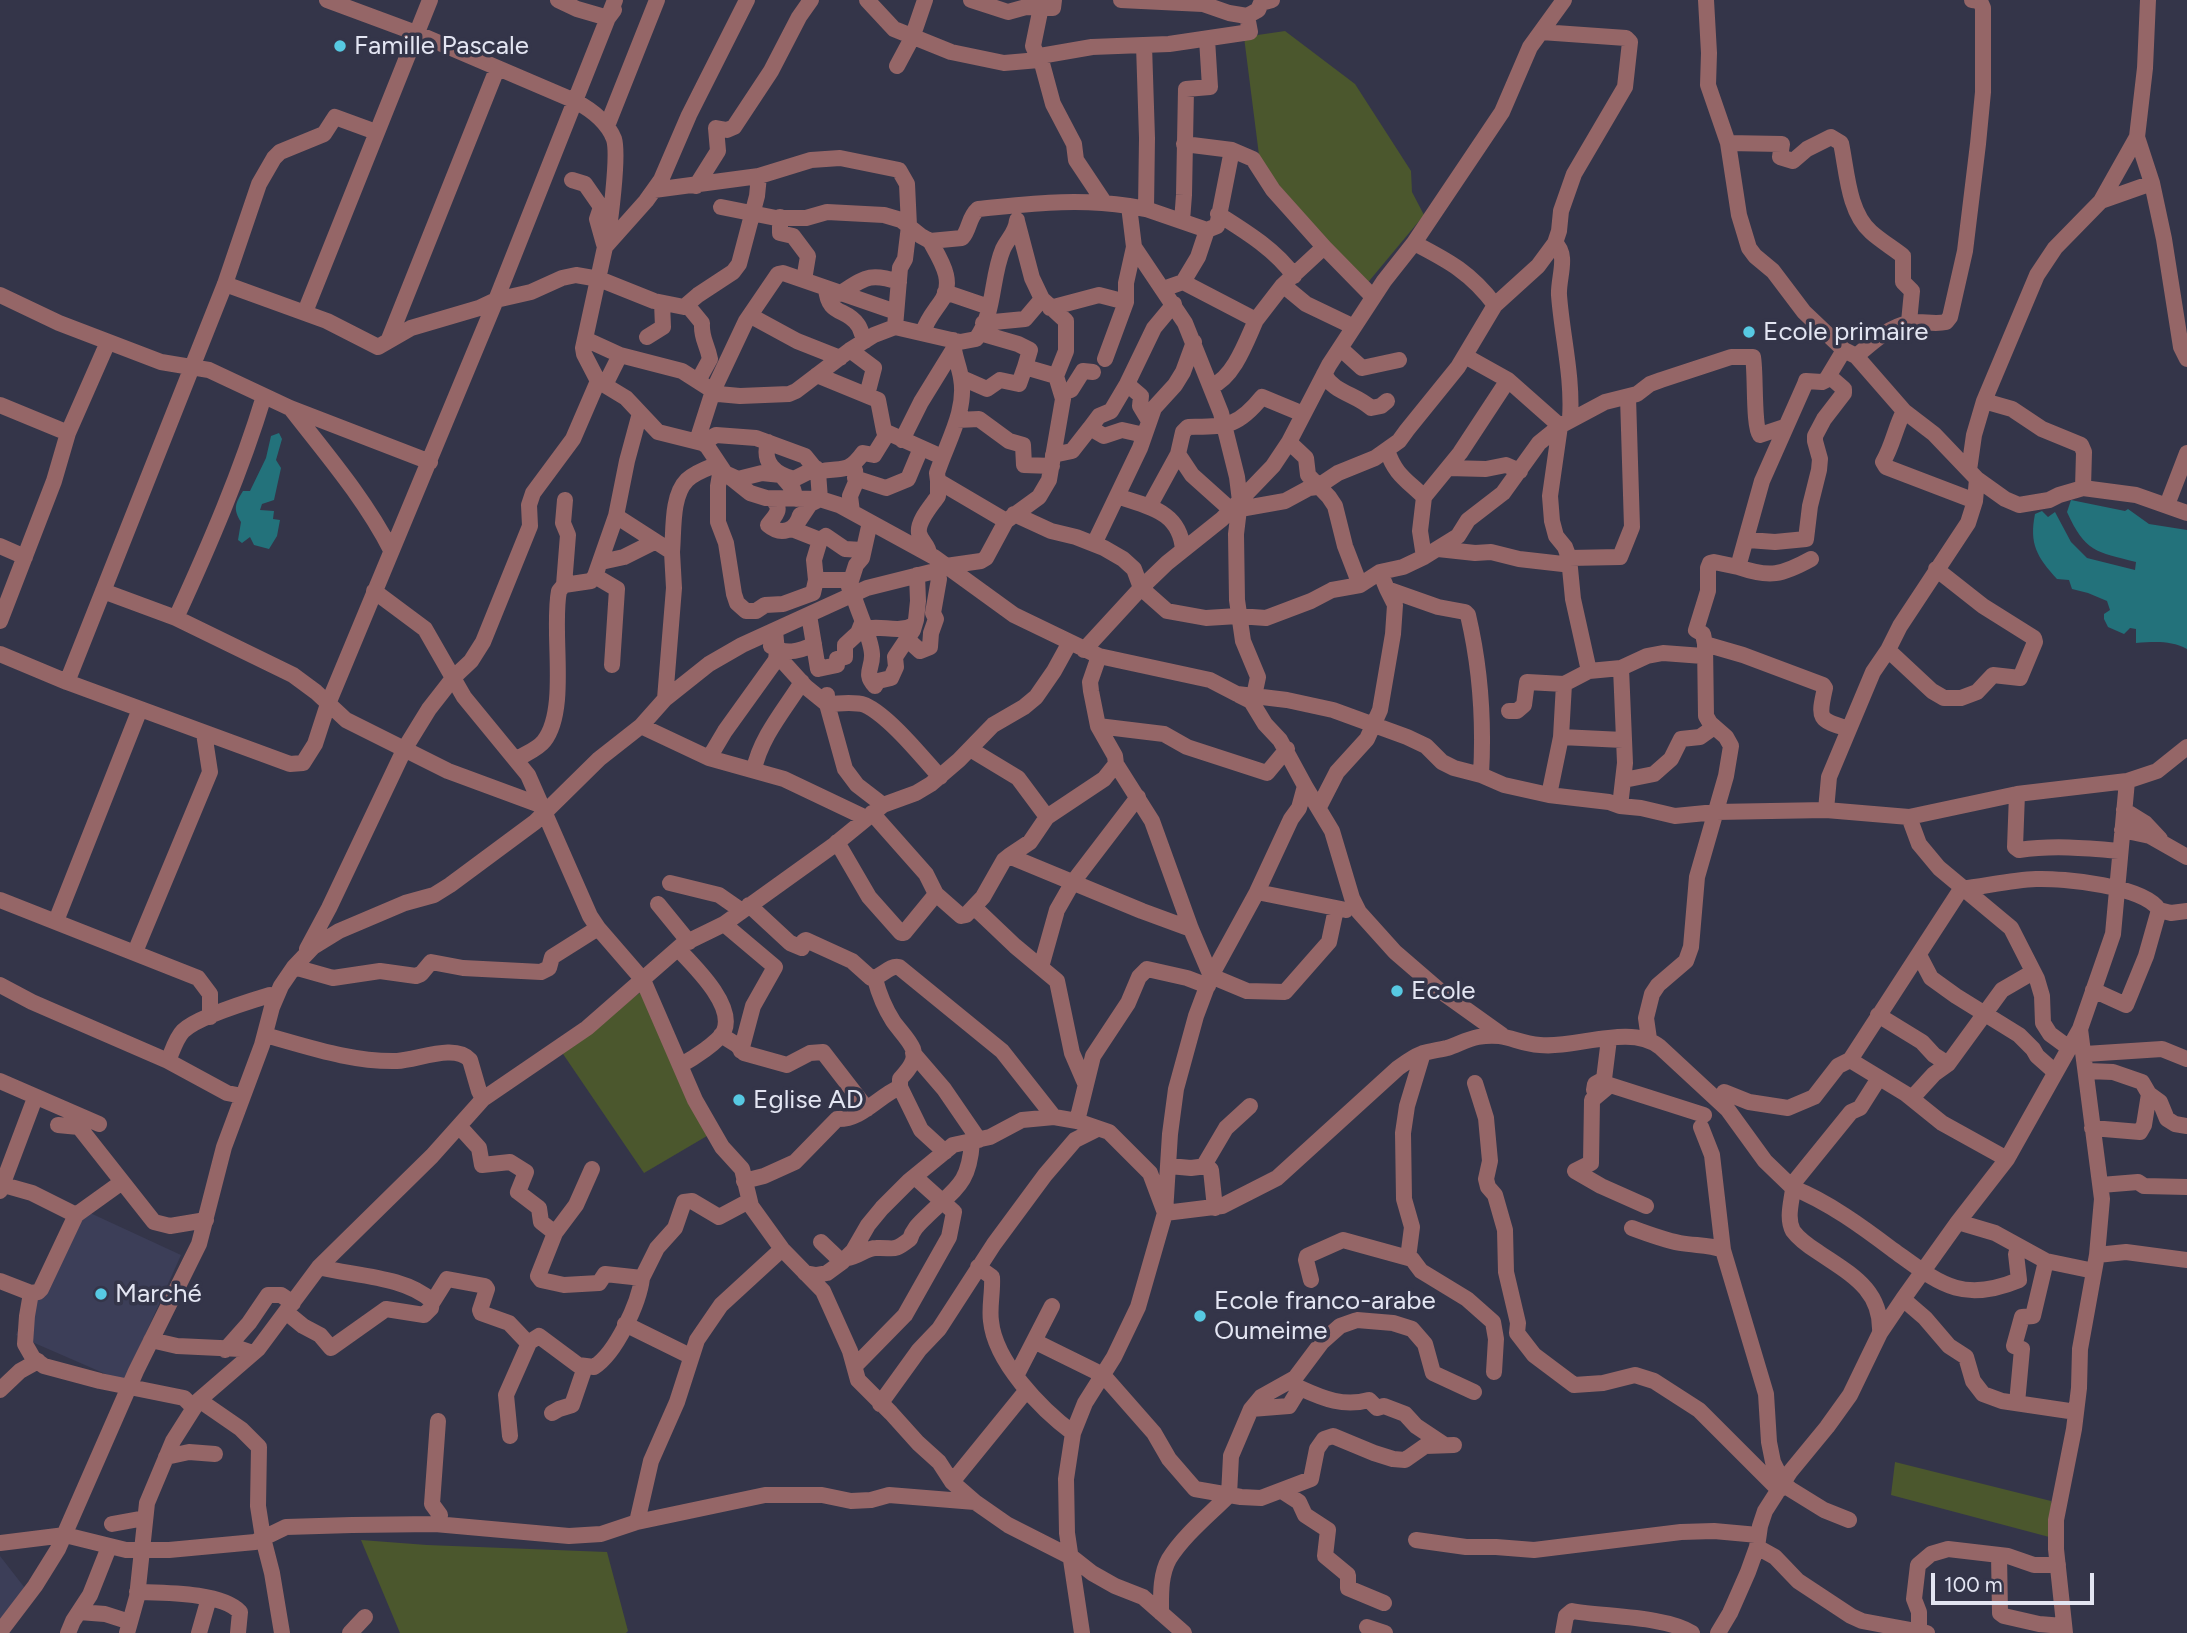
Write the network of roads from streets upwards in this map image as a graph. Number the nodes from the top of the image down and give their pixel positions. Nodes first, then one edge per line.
1 (327, 0) edge
2 (430, 0) edge
3 (558, 0) edge
4 (615, 0) edge
5 (622, 0) edge
6 (657, 0) edge
7 (747, 0) edge
8 (811, 0) edge
9 (867, 0) edge
10 (925, 0) edge
11 (971, 0) edge
12 (1121, 0) edge
13 (1272, 0) edge
14 (1564, 0) edge
15 (1706, 0) edge
16 (1972, 0) edge
17 (2148, 0) edge
18 (1048, 4) edge
19 (1247, 16) junction
20 (608, 18) junction
21 (1541, 32) junction
22 (416, 33) junction
23 (912, 38) junction
24 (1207, 39) junction
25 (1144, 45) junction
26 (1040, 58) junction
27 (897, 66) dead end
28 (497, 69) junction
29 (575, 102) junction
30 (607, 126) junction
31 (376, 132) junction
32 (2137, 137) junction
33 (1728, 143) junction
34 (1184, 144) junction
35 (1232, 150) junction
36 (759, 176) junction
37 (572, 180) dead end
38 (2152, 183) junction
39 (696, 186) junction
40 (654, 190) junction
41 (2101, 201) junction
42 (1104, 202) junction
43 (721, 206) dead end
44 (1129, 206) junction
45 (1146, 209) junction
46 (753, 212) junction
47 (1014, 214) junction
48 (1218, 214) junction
49 (780, 218) junction
50 (1182, 221) junction
51 (909, 226) junction
52 (1207, 230) junction
53 (930, 241) junction
54 (1414, 243) junction
55 (1555, 243) junction
56 (605, 247) junction
57 (1134, 247) junction
58 (1324, 247) junction
59 (599, 279) junction
60 (804, 280) junction
61 (1289, 281) junction
62 (899, 282) junction
63 (1183, 282) junction
64 (225, 284) junction
65 (1163, 289) junction
66 (832, 291) junction
67 (944, 292) junction
68 (0, 295) edge
69 (1373, 297) junction
70 (496, 300) junction
71 (1126, 302) junction
72 (662, 303) junction
73 (1046, 304) junction
74 (1174, 304) junction
75 (1495, 305) junction
76 (688, 306) junction
77 (989, 307) junction
78 (305, 312) junction
79 (751, 316) junction
80 (896, 320) junction
81 (1256, 320) junction
82 (1909, 322) junction
83 (1354, 327) junction
84 (982, 328) junction
85 (923, 332) junction
86 (647, 337) dead end
87 (389, 339) junction
88 (585, 339) junction
89 (864, 341) junction
90 (108, 342) junction
91 (1194, 342) junction
92 (953, 345) junction
93 (1340, 348) junction
94 (1850, 353) junction
95 (845, 354) junction
96 (620, 355) junction
97 (1465, 356) junction
98 (1105, 359) dead end
99 (2187, 359) edge
100 (1399, 360) dead end
101 (192, 367) junction
102 (1025, 367) junction
103 (1093, 372) dead end
104 (1324, 374) junction
105 (817, 375) junction
106 (1056, 376) junction
107 (1829, 376) junction
108 (962, 378) junction
109 (698, 380) junction
110 (1508, 380) junction
111 (601, 383) junction
112 (1127, 384) junction
113 (1212, 386) junction
114 (713, 391) junction
115 (1062, 393) junction
116 (1343, 393) junction
117 (867, 395) junction
118 (264, 396) junction
119 (1628, 397) junction
120 (1387, 401) dead end
121 (1984, 401) junction
122 (290, 408) junction
123 (1795, 409) junction
124 (1, 410) edge
125 (1304, 411) junction
126 (1905, 411) junction
127 (640, 413) junction
128 (1824, 419) junction
129 (957, 420) junction
130 (1565, 422) junction
131 (1224, 426) junction
132 (1784, 427) junction
133 (1090, 428) junction
134 (1147, 428) junction
135 (68, 433) junction
136 (895, 437) junction
137 (700, 442) junction
138 (1290, 442) junction
139 (921, 448) junction
140 (767, 450) junction
141 (1387, 450) junction
142 (2187, 453) edge
143 (1178, 454) junction
144 (942, 457) junction
145 (858, 461) junction
146 (1052, 461) junction
147 (430, 462) junction
148 (721, 468) junction
149 (1448, 468) junction
150 (817, 470) junction
151 (1520, 471) junction
152 (1973, 474) junction
153 (754, 475) junction
154 (781, 475) junction
155 (855, 478) junction
156 (937, 481) junction
157 (1317, 487) junction
158 (2083, 488) junction
159 (1117, 496) junction
160 (1424, 497) junction
161 (799, 498) junction
162 (772, 499) junction
163 (820, 499) junction
164 (565, 500) dead end
165 (1976, 501) junction
166 (2167, 505) junction
167 (1149, 507) junction
168 (1237, 507) junction
169 (852, 512) junction
170 (2187, 513) edge
171 (616, 516) junction
172 (1010, 518) junction
173 (870, 522) junction
174 (795, 525) junction
175 (820, 540) junction
176 (1748, 540) junction
177 (654, 542) junction
178 (1094, 544) junction
179 (0, 546) edge
180 (391, 550) junction
181 (862, 550) junction
182 (1183, 550) junction
183 (672, 552) junction
184 (1431, 553) junction
185 (929, 554) junction
186 (25, 557) junction
187 (1569, 558) junction
188 (1811, 559) dead end
189 (1738, 567) junction
190 (941, 568) junction
191 (598, 569) junction
192 (1937, 569) junction
193 (1380, 572) junction
194 (918, 575) junction
195 (564, 585) junction
196 (1360, 585) junction
197 (815, 587) junction
198 (1141, 588) junction
199 (1387, 589) junction
200 (103, 591) junction
201 (374, 591) junction
202 (849, 591) junction
203 (815, 612) junction
204 (1238, 616) junction
205 (176, 618) junction
206 (0, 621) edge
207 (863, 626) junction
208 (765, 627) junction
209 (910, 632) junction
210 (814, 644) junction
211 (1705, 648) junction
212 (1084, 649) junction
213 (1888, 650) junction
214 (777, 653) junction
215 (0, 654) edge
216 (612, 665) dead end
217 (1621, 668) junction
218 (818, 669) junction
219 (1589, 671) junction
220 (454, 677) junction
221 (66, 682) junction
222 (802, 682) junction
223 (1564, 684) junction
224 (875, 686) junction
225 (1237, 694) junction
226 (821, 696) junction
227 (1254, 696) junction
228 (665, 699) junction
229 (855, 703) junction
230 (328, 704) junction
231 (140, 709) junction
232 (1509, 711) dead end
233 (882, 716) junction
234 (1374, 725) junction
235 (641, 726) junction
236 (1098, 726) junction
237 (1714, 727) junction
238 (1849, 729) junction
239 (204, 733) junction
240 (1561, 737) junction
241 (1623, 740) junction
242 (2187, 747) edge
243 (405, 748) junction
244 (970, 749) junction
245 (1287, 750) junction
246 (709, 758) junction
247 (517, 759) junction
248 (1116, 764) junction
249 (754, 770) junction
250 (1481, 775) junction
251 (940, 777) junction
252 (1625, 780) junction
253 (2127, 781) junction
254 (1305, 786) junction
255 (2017, 794) junction
256 (1549, 795) junction
257 (1138, 797) junction
258 (1319, 807) junction
259 (1620, 807) junction
260 (542, 810) junction
261 (1826, 810) junction
262 (2124, 810) junction
263 (874, 812) junction
264 (1716, 812) junction
265 (1048, 817) junction
266 (1909, 817) junction
267 (2122, 830) junction
268 (837, 842) junction
269 (2162, 842) junction
270 (2120, 851) junction
271 (1009, 856) junction
272 (2187, 857) edge
273 (1073, 882) junction
274 (670, 883) dead end
275 (2116, 888) junction
276 (1961, 889) junction
277 (1256, 892) junction
278 (936, 894) junction
279 (0, 900) edge
280 (658, 904) dead end
281 (974, 906) junction
282 (745, 908) junction
283 (1336, 909) junction
284 (2159, 910) junction
285 (2187, 911) edge
286 (1359, 912) junction
287 (56, 921) junction
288 (724, 924) junction
289 (598, 929) junction
290 (1191, 929) junction
291 (684, 945) junction
292 (135, 952) junction
293 (1919, 955) junction
294 (299, 962) junction
295 (1041, 967) junction
296 (2033, 972) junction
297 (875, 979) junction
298 (643, 980) junction
299 (1210, 981) junction
300 (0, 985) edge
301 (2093, 990) junction
302 (275, 997) junction
303 (1984, 1014) junction
304 (1878, 1015) junction
305 (210, 1017) junction
306 (2080, 1029) junction
307 (265, 1035) junction
308 (721, 1035) junction
309 (1502, 1035) junction
310 (1609, 1039) junction
311 (1649, 1039) junction
312 (2069, 1048) junction
313 (741, 1051) junction
314 (913, 1053) junction
315 (1423, 1053) junction
316 (2187, 1059) edge
317 (1850, 1060) junction
318 (168, 1061) junction
319 (2086, 1062) junction
320 (681, 1065) junction
321 (1948, 1065) junction
322 (2055, 1072) junction
323 (1879, 1078) junction
324 (0, 1082) edge
325 (1085, 1083) junction
326 (1475, 1083) dead end
327 (900, 1087) junction
328 (1724, 1092) dead end
329 (2149, 1094) junction
330 (242, 1096) junction
331 (35, 1098) junction
332 (1912, 1098) junction
333 (1593, 1099) junction
334 (483, 1100) junction
335 (1250, 1106) dead end
336 (867, 1109) junction
337 (1054, 1117) junction
338 (1077, 1121) junction
339 (99, 1124) dead end
340 (58, 1125) dead end
341 (459, 1126) junction
342 (2187, 1126) edge
343 (2092, 1128) junction
344 (1097, 1129) junction
345 (975, 1141) junction
346 (945, 1152) junction
347 (2007, 1159) junction
348 (1169, 1166) junction
349 (1203, 1167) junction
350 (592, 1169) dead end
351 (915, 1177) junction
352 (122, 1181) junction
353 (744, 1181) junction
354 (2101, 1185) junction
355 (1, 1186) edge
356 (1792, 1187) junction
357 (2187, 1187) edge
358 (749, 1201) junction
359 (941, 1202) junction
360 (1646, 1206) dead end
361 (1214, 1208) junction
362 (1166, 1213) junction
363 (76, 1215) junction
364 (206, 1220) junction
365 (1958, 1222) junction
366 (1632, 1228) dead end
367 (555, 1233) junction
368 (821, 1242) dead end
369 (782, 1249) junction
370 (1723, 1250) junction
371 (2016, 1254) dead end
372 (1408, 1258) junction
373 (845, 1260) junction
374 (2187, 1260) edge
375 (2046, 1261) junction
376 (2095, 1263) junction
377 (319, 1267) junction
378 (978, 1267) junction
379 (1922, 1272) junction
380 (805, 1273) junction
381 (642, 1278) junction
382 (0, 1280) edge
383 (1311, 1280) dead end
384 (32, 1293) junction
385 (1903, 1299) junction
386 (432, 1303) junction
387 (1052, 1306) dead end
388 (289, 1308) junction
389 (625, 1324) junction
390 (1880, 1333) junction
391 (151, 1340) junction
392 (1034, 1341) junction
393 (529, 1343) junction
394 (225, 1350) junction
395 (253, 1353) junction
396 (690, 1356) junction
397 (38, 1362) junction
398 (855, 1366) junction
399 (585, 1367) junction
400 (1494, 1372) dead end
401 (1016, 1376) junction
402 (1103, 1376) junction
403 (130, 1386) junction
404 (0, 1390) edge
405 (1026, 1391) junction
406 (1474, 1392) dead end
407 (196, 1403) junction
408 (2017, 1403) junction
409 (880, 1404) junction
410 (1251, 1409) junction
411 (2076, 1412) junction
412 (552, 1413) dead end
413 (438, 1421) dead end
414 (1073, 1433) junction
415 (510, 1436) dead end
416 (215, 1454) dead end
417 (166, 1457) junction
418 (953, 1482) junction
419 (1781, 1487) junction
420 (1282, 1491) junction
421 (1229, 1495) junction
422 (975, 1502) junction
423 (145, 1518) junction
424 (1849, 1520) dead end
425 (638, 1522) junction
426 (112, 1524) dead end
427 (438, 1524) junction
428 (65, 1535) junction
429 (263, 1538) junction
430 (1416, 1540) dead end
431 (1757, 1541) junction
432 (0, 1543) edge
433 (109, 1547) junction
434 (140, 1551) junction
435 (1999, 1555) junction
436 (1073, 1558) junction
437 (2058, 1565) junction
438 (137, 1592) junction
439 (209, 1598) junction
440 (1384, 1603) dead end
441 (79, 1612) junction
442 (1161, 1613) junction
443 (365, 1617) dead end
444 (1367, 1627) dead end
445 (129, 1628) edge
446 (1885, 1629) edge
447 (2064, 1629) edge
448 (0, 1632) edge
449 (1923, 1632) edge
450 (68, 1633) edge
451 (199, 1633) edge
452 (238, 1633) edge
453 (282, 1633) edge
454 (350, 1633) edge
455 (1082, 1633) edge
456 (1184, 1633) edge
457 (1385, 1633) edge
458 (1563, 1633) edge
459 (1692, 1633) edge
460 (1718, 1633) edge

1 - 22 street
2 - 22 street
3 - 20 street
4 - 20 street
5 - 20 street
6 - 30 street
7 - 40 street
8 - 39 street
9 - 23 street
10 - 23 street
11 - 18 street
12 - 19 street
13 - 19 street
14 - 21 street
15 - 33 street
16 - 82 street
17 - 32 street
18 - 26 street
19 - 24 street
20 - 29 street
21 - 54 street
21 - 55 street
22 - 28 street
22 - 31 street
23 - 26 street
23 - 27 street
24 - 25 street
24 - 34 street
25 - 26 street
25 - 45 street
26 - 42 street
28 - 29 street
28 - 87 street
29 - 30 street
29 - 70 street
30 - 56 street
31 - 64 street
31 - 78 street
32 - 38 street
32 - 41 street
33 - 82 street
33 - 94 street
34 - 35 street
34 - 50 street
35 - 48 street
35 - 58 street
36 - 39 street
36 - 46 street
36 - 51 street
37 - 56 street
38 - 41 street
38 - 99 street
39 - 40 street
40 - 56 street
41 - 121 street
42 - 44 street
42 - 47 street
43 - 46 street
44 - 45 street
44 - 57 street
45 - 50 street
46 - 49 street
46 - 76 street
47 - 53 street
47 - 73 street
47 - 77 street
48 - 52 street
48 - 61 street
49 - 51 street
49 - 60 street
50 - 52 street
51 - 53 street
51 - 62 street
52 - 63 street
53 - 67 street
54 - 69 street
54 - 75 street
55 - 75 street
55 - 130 street
56 - 59 street
57 - 65 street
57 - 71 street
58 - 61 street
58 - 69 street
59 - 70 street
59 - 72 street
59 - 88 street
60 - 66 street
60 - 79 street
61 - 81 street
61 - 83 street
62 - 66 street
62 - 80 street
63 - 65 street
63 - 81 street
64 - 78 street
64 - 101 street
65 - 74 street
66 - 80 street
66 - 89 street
67 - 77 street
67 - 85 street
68 - 90 street
69 - 83 street
70 - 87 street
70 - 147 street
71 - 73 street
71 - 98 street
72 - 76 street
72 - 86 street
73 - 84 street
73 - 106 street
74 - 91 street
74 - 112 street
75 - 97 street
76 - 109 street
77 - 84 street
78 - 87 street
79 - 95 street
79 - 114 street
80 - 85 street
80 - 89 street
81 - 113 street
82 - 94 street
83 - 93 street
84 - 92 street
84 - 102 street
85 - 92 street
88 - 96 street
88 - 111 street
89 - 95 street
90 - 101 street
90 - 135 street
91 - 113 street
91 - 134 street
92 - 108 street
92 - 136 street
93 - 100 street
93 - 104 street
94 - 107 street
94 - 126 street
95 - 105 street
95 - 117 street
96 - 109 street
96 - 111 street
97 - 110 street
97 - 141 street
101 - 118 street
101 - 200 street
102 - 106 street
102 - 108 street
103 - 115 street
104 - 116 street
104 - 125 street
105 - 114 street
105 - 117 street
106 - 115 street
107 - 123 street
107 - 128 street
108 - 129 street
109 - 114 street
110 - 130 street
110 - 149 street
111 - 127 street
111 - 220 street
112 - 133 street
112 - 134 street
113 - 131 street
114 - 137 street
115 - 146 street
116 - 120 street
116 - 125 street
117 - 136 street
118 - 122 street
118 - 205 street
119 - 130 street
119 - 132 street
119 - 187 street
121 - 152 street
121 - 158 street
122 - 147 street
122 - 180 street
123 - 128 street
123 - 132 street
124 - 135 street
125 - 131 street
125 - 138 street
126 - 152 street
126 - 165 street
127 - 137 street
127 - 171 street
128 - 176 street
129 - 144 street
129 - 146 street
130 - 151 street
130 - 187 street
131 - 143 street
131 - 168 street
132 - 176 street
133 - 134 street
133 - 146 street
134 - 159 street
135 - 186 street
136 - 139 street
136 - 145 street
137 - 140 street
137 - 148 street
138 - 157 street
138 - 168 street
139 - 144 street
139 - 155 street
140 - 150 street
140 - 153 street
140 - 154 street
141 - 157 street
141 - 160 street
142 - 166 street
143 - 167 street
143 - 168 street
144 - 156 street
145 - 150 street
145 - 155 street
146 - 172 street
147 - 180 street
148 - 153 street
148 - 162 street
148 - 183 street
148 - 208 street
149 - 151 street
149 - 160 street
150 - 154 street
150 - 163 street
151 - 184 street
152 - 158 street
152 - 165 street
153 - 154 street
154 - 161 street
155 - 169 street
156 - 172 street
156 - 185 street
157 - 168 street
157 - 196 street
158 - 166 street
159 - 167 street
159 - 178 street
160 - 184 street
161 - 162 street
161 - 163 street
161 - 174 street
162 - 174 street
163 - 169 street
163 - 174 street
164 - 195 street
165 - 192 street
166 - 170 street
167 - 182 street
168 - 182 street
168 - 204 street
169 - 173 street
171 - 177 street
171 - 191 street
172 - 178 street
172 - 190 street
173 - 181 street
173 - 185 street
174 - 175 street
175 - 181 street
175 - 197 street
176 - 189 street
177 - 183 street
177 - 191 street
178 - 198 street
179 - 186 street
180 - 201 street
181 - 202 street
182 - 198 street
183 - 228 street
184 - 187 street
184 - 193 street
185 - 190 street
186 - 206 street
187 - 219 street
188 - 189 street
189 - 211 street
190 - 194 street
190 - 209 street
190 - 212 street
191 - 195 street
191 - 216 street
192 - 213 street
192 - 213 street
193 - 196 street
193 - 199 street
194 - 202 street
194 - 209 street
195 - 247 street
196 - 204 street
197 - 202 street
197 - 203 street
197 - 208 street
198 - 204 street
198 - 212 street
199 - 234 street
199 - 250 street
200 - 205 street
200 - 221 street
201 - 220 street
201 - 230 street
202 - 203 street
202 - 207 street
203 - 208 street
203 - 210 street
204 - 227 street
205 - 230 street
207 - 209 street
207 - 218 street
207 - 224 street
208 - 214 street
208 - 228 street
209 - 224 street
210 - 214 street
210 - 218 street
211 - 217 street
211 - 237 street
211 - 238 street
212 - 225 street
212 - 236 street
212 - 244 street
213 - 238 street
214 - 222 street
214 - 246 street
215 - 221 street
217 - 219 street
217 - 241 street
218 - 226 street
219 - 223 street
220 - 243 street
220 - 247 street
221 - 231 street
222 - 226 street
222 - 249 street
223 - 232 street
223 - 240 street
224 - 229 street
224 - 233 street
225 - 227 street
225 - 245 street
226 - 229 street
226 - 263 street
227 - 234 street
228 - 235 street
229 - 233 street
230 - 239 street
230 - 243 street
231 - 239 street
231 - 287 street
233 - 251 street
234 - 250 street
234 - 258 street
235 - 246 street
235 - 260 street
236 - 245 street
236 - 248 street
237 - 252 street
237 - 264 street
238 - 261 street
239 - 292 street
240 - 241 street
240 - 256 street
241 - 252 street
242 - 253 street
243 - 260 street
243 - 294 street
244 - 251 street
244 - 265 street
245 - 254 street
246 - 249 street
247 - 260 street
248 - 257 street
248 - 265 street
249 - 263 street
250 - 256 street
251 - 263 street
252 - 259 street
253 - 255 street
253 - 262 street
254 - 258 street
254 - 277 street
255 - 266 street
255 - 270 street
256 - 259 street
257 - 273 street
257 - 290 street
258 - 286 street
259 - 264 street
260 - 289 street
260 - 294 street
261 - 264 street
261 - 266 street
262 - 267 street
262 - 269 street
263 - 268 street
263 - 278 street
264 - 311 street
265 - 271 street
266 - 276 street
267 - 269 street
267 - 270 street
268 - 278 street
268 - 282 street
269 - 272 street
270 - 275 street
271 - 273 street
271 - 281 street
273 - 290 street
273 - 295 street
274 - 282 street
275 - 276 street
275 - 284 street
275 - 301 street
276 - 293 street
276 - 296 street
277 - 283 street
277 - 299 street
278 - 281 street
279 - 287 street
280 - 291 street
281 - 295 street
282 - 288 street
282 - 297 street
283 - 286 street
283 - 299 street
284 - 285 street
284 - 301 street
286 - 309 street
287 - 292 street
288 - 291 street
288 - 313 street
289 - 294 street
289 - 298 street
290 - 299 street
291 - 298 street
291 - 308 street
292 - 305 street
293 - 303 street
293 - 304 street
294 - 302 street
295 - 325 street
296 - 303 street
296 - 312 street
297 - 314 street
297 - 337 street
298 - 320 street
298 - 334 street
299 - 325 street
299 - 348 street
300 - 318 street
301 - 306 street
302 - 305 street
302 - 307 street
303 - 321 street
303 - 322 street
304 - 317 street
304 - 321 street
305 - 318 street
306 - 312 street
306 - 319 street
307 - 330 street
307 - 334 street
308 - 313 street
308 - 320 street
309 - 310 street
309 - 315 street
310 - 311 street
310 - 333 street
311 - 356 street
312 - 322 street
313 - 336 street
314 - 327 street
314 - 345 street
315 - 361 street
315 - 372 street
316 - 319 street
317 - 323 street
317 - 328 street
318 - 330 street
319 - 329 street
319 - 343 street
320 - 353 street
321 - 332 street
322 - 347 street
323 - 332 street
323 - 356 street
324 - 331 street
325 - 338 street
326 - 419 street
327 - 336 street
327 - 346 street
329 - 342 street
329 - 343 street
330 - 364 street
331 - 339 street
331 - 355 street
332 - 347 street
333 - 360 street
333 - 370 street
334 - 341 street
335 - 349 street
336 - 353 street
337 - 338 street
337 - 345 street
338 - 344 street
340 - 352 street
341 - 367 street
341 - 377 street
343 - 354 street
344 - 362 street
344 - 378 street
345 - 346 street
345 - 359 street
346 - 351 street
347 - 365 street
348 - 349 street
348 - 362 street
349 - 361 street
350 - 367 street
351 - 359 street
351 - 373 street
352 - 363 street
352 - 364 street
353 - 358 street
354 - 357 street
354 - 376 street
355 - 363 street
356 - 379 street
356 - 390 street
358 - 369 street
358 - 381 street
359 - 373 street
359 - 398 street
361 - 362 street
362 - 402 street
363 - 384 street
364 - 391 street
365 - 375 street
365 - 379 street
366 - 370 street
367 - 381 street
368 - 373 street
369 - 380 street
369 - 396 street
370 - 419 street
371 - 379 street
372 - 383 street
372 - 400 street
373 - 380 street
374 - 376 street
375 - 376 street
375 - 408 street
376 - 411 street
377 - 386 street
377 - 388 street
378 - 401 street
378 - 409 street
379 - 385 street
380 - 398 street
381 - 389 street
382 - 384 street
384 - 397 street
385 - 390 street
385 - 408 street
386 - 388 street
386 - 393 street
387 - 392 street
388 - 394 street
388 - 395 street
389 - 396 street
389 - 399 street
390 - 419 street
391 - 394 street
391 - 403 street
392 - 401 street
392 - 402 street
393 - 399 street
393 - 415 street
394 - 395 street
395 - 407 street
396 - 425 street
397 - 403 street
397 - 404 street
398 - 409 street
399 - 412 street
401 - 405 street
402 - 414 street
402 - 421 street
403 - 407 street
403 - 428 street
405 - 414 street
405 - 418 street
406 - 410 street
407 - 417 street
407 - 429 street
408 - 411 street
409 - 418 street
410 - 420 street
410 - 421 street
411 - 437 street
413 - 427 street
414 - 436 street
416 - 417 street
417 - 423 street
418 - 422 street
419 - 424 street
419 - 431 street
420 - 421 street
420 - 440 street
421 - 442 street
422 - 425 street
422 - 436 street
423 - 426 street
423 - 434 street
425 - 427 street
427 - 429 street
428 - 432 street
428 - 433 street
428 - 448 street
429 - 434 street
429 - 453 street
430 - 431 street
431 - 446 street
431 - 460 street
433 - 434 street
433 - 441 street
434 - 438 street
435 - 437 street
435 - 447 street
435 - 449 street
436 - 442 street
436 - 455 street
437 - 447 street
438 - 439 street
438 - 445 street
439 - 451 street
439 - 452 street
441 - 445 street
441 - 450 street
442 - 456 street
443 - 454 street
444 - 457 street
446 - 449 street
458 - 459 street

